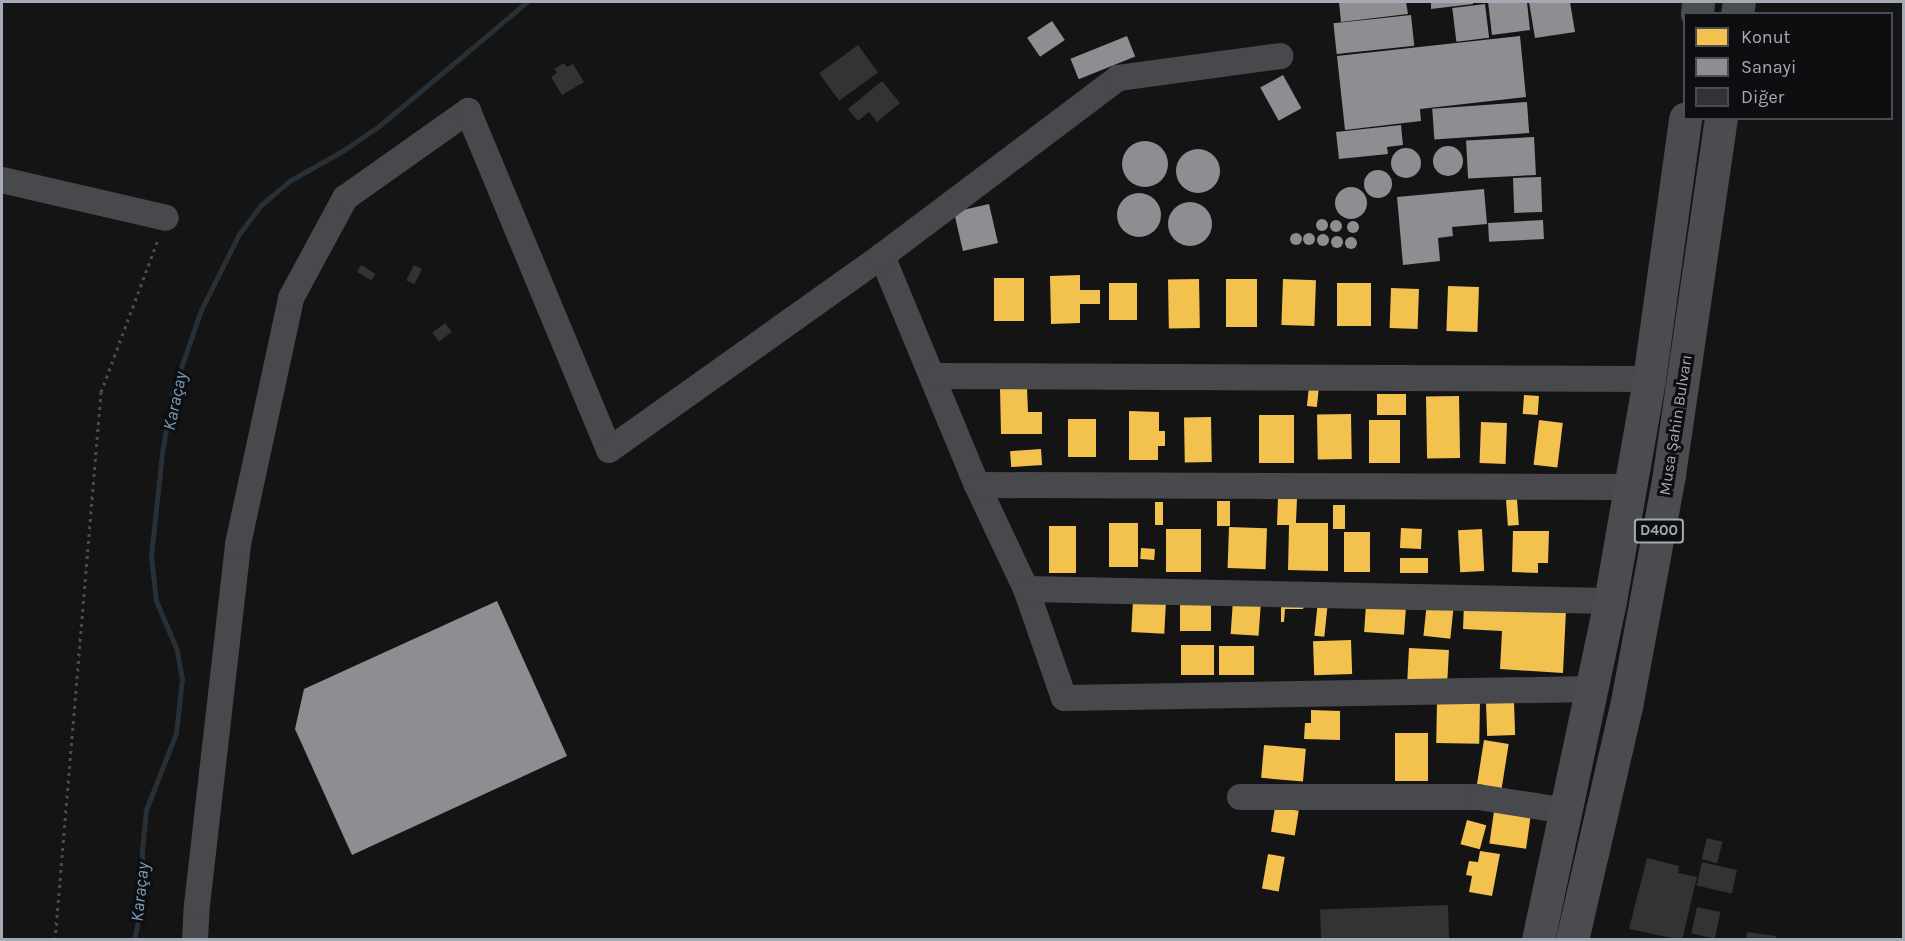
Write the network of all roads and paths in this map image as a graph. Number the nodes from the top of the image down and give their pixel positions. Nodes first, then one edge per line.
1 (1281, 56) dead end
2 (1685, 120) edge
3 (1721, 120) edge
4 (2, 180) edge
5 (166, 218) joint
6 (882, 256) junction
7 (933, 376) junction
8 (1649, 379) junction
9 (977, 485) junction
10 (1630, 487) junction
11 (1026, 589) junction
12 (1610, 601) junction
13 (1591, 689) junction
14 (1240, 796) dead end
15 (1566, 811) junction
16 (55, 939) edge
17 (195, 939) edge
18 (1538, 939) edge
19 (1572, 939) edge

1 - 6 street
2 - 8 highway, Musa Şahin Bulvarı / D400
3 - 19 highway, Musa Şahin Bulvarı / D400
4 - 5 street
5 - 16 path
6 - 7 street
6 - 17 street
7 - 8 street
7 - 9 street
8 - 10 highway, Musa Şahin Bulvarı / D400
9 - 10 street
9 - 11 street
10 - 12 highway, Musa Şahin Bulvarı / D400
11 - 12 street
11 - 13 street
12 - 13 highway, Musa Şahin Bulvarı / D400
13 - 15 highway, Musa Şahin Bulvarı / D400
14 - 15 street
15 - 18 highway, Musa Şahin Bulvarı / D400

